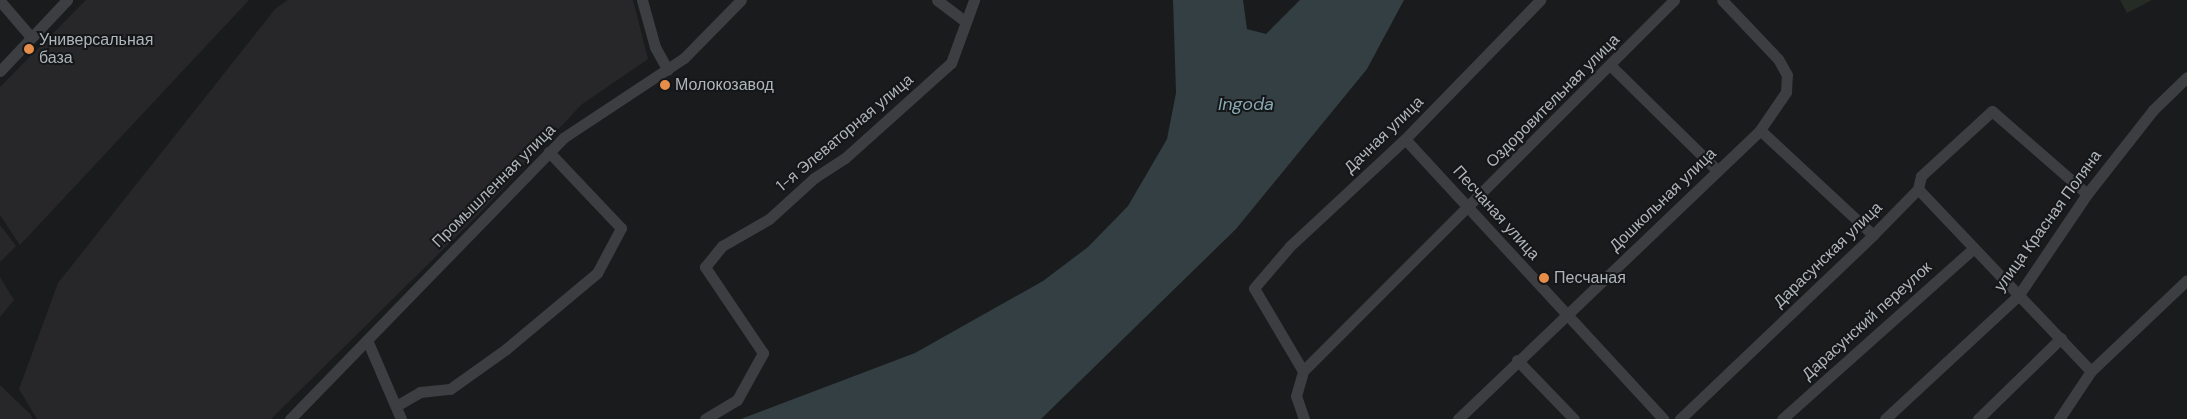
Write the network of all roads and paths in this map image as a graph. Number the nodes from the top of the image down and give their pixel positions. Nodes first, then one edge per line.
1 (67, 0) edge
2 (642, 0) edge
3 (741, 0) edge
4 (937, 0) edge
5 (974, 0) edge
6 (1540, 0) edge
7 (1674, 0) edge
8 (1722, 0) edge
9 (0, 1) edge
10 (966, 21) junction
11 (31, 37) junction
12 (1611, 66) junction
13 (668, 70) junction
14 (0, 71) edge
15 (2187, 77) edge
16 (1760, 130) junction
17 (1405, 139) junction
18 (549, 152) junction
19 (1717, 170) junction
20 (1918, 189) junction
21 (2087, 194) junction
22 (1471, 208) junction
23 (1872, 235) junction
24 (1974, 248) junction
25 (2187, 280) edge
26 (2018, 296) junction
27 (1566, 315) junction
28 (2061, 338) junction
29 (367, 340) junction
30 (1517, 360) junction
31 (1303, 371) junction
32 (2091, 372) junction
33 (396, 406) junction
34 (1465, 417) edge
35 (290, 419) edge
36 (401, 419) edge
37 (705, 419) edge
38 (1304, 419) edge
39 (1574, 419) edge
40 (1663, 419) edge
41 (1680, 419) edge
42 (1782, 419) edge
43 (1885, 419) edge
44 (1978, 419) edge
45 (2059, 419) edge

1 - 11 street
2 - 13 street
3 - 13 street, Промышленная улица
4 - 10 street
5 - 10 street, 1-я Элеваторная улица
6 - 17 street, Дачная улица
7 - 12 street, Оздоровительная улица
8 - 16 street, Дошкольная улица
9 - 11 street
10 - 37 street, 1-я Элеваторная улица
11 - 14 street
12 - 19 street
12 - 22 street, Оздоровительная улица
13 - 18 street, Промышленная улица
15 - 21 street, улица Красная Поляна
16 - 19 street, Дошкольная улица
16 - 23 street
17 - 22 street, Песчаная улица
17 - 31 street, Дачная улица
18 - 29 street, Промышленная улица
18 - 33 street
19 - 27 street, Дошкольная улица
20 - 21 street, Дарасунская улица
20 - 23 street, Дарасунская улица
20 - 24 street
21 - 26 street, улица Красная Поляна
22 - 27 street, Песчаная улица
22 - 31 street, Оздоровительная улица
23 - 41 street, Дарасунская улица
24 - 26 street
24 - 42 street, Дарасунский переулок
25 - 32 street
26 - 28 street
26 - 43 street, улица Красная Поляна
27 - 30 street, Дошкольная улица
27 - 40 street, Песчаная улица
28 - 32 street
28 - 44 street
29 - 33 street
29 - 35 street, Промышленная улица
30 - 34 street, Дошкольная улица
30 - 39 street
31 - 38 street
32 - 45 street
33 - 36 street

